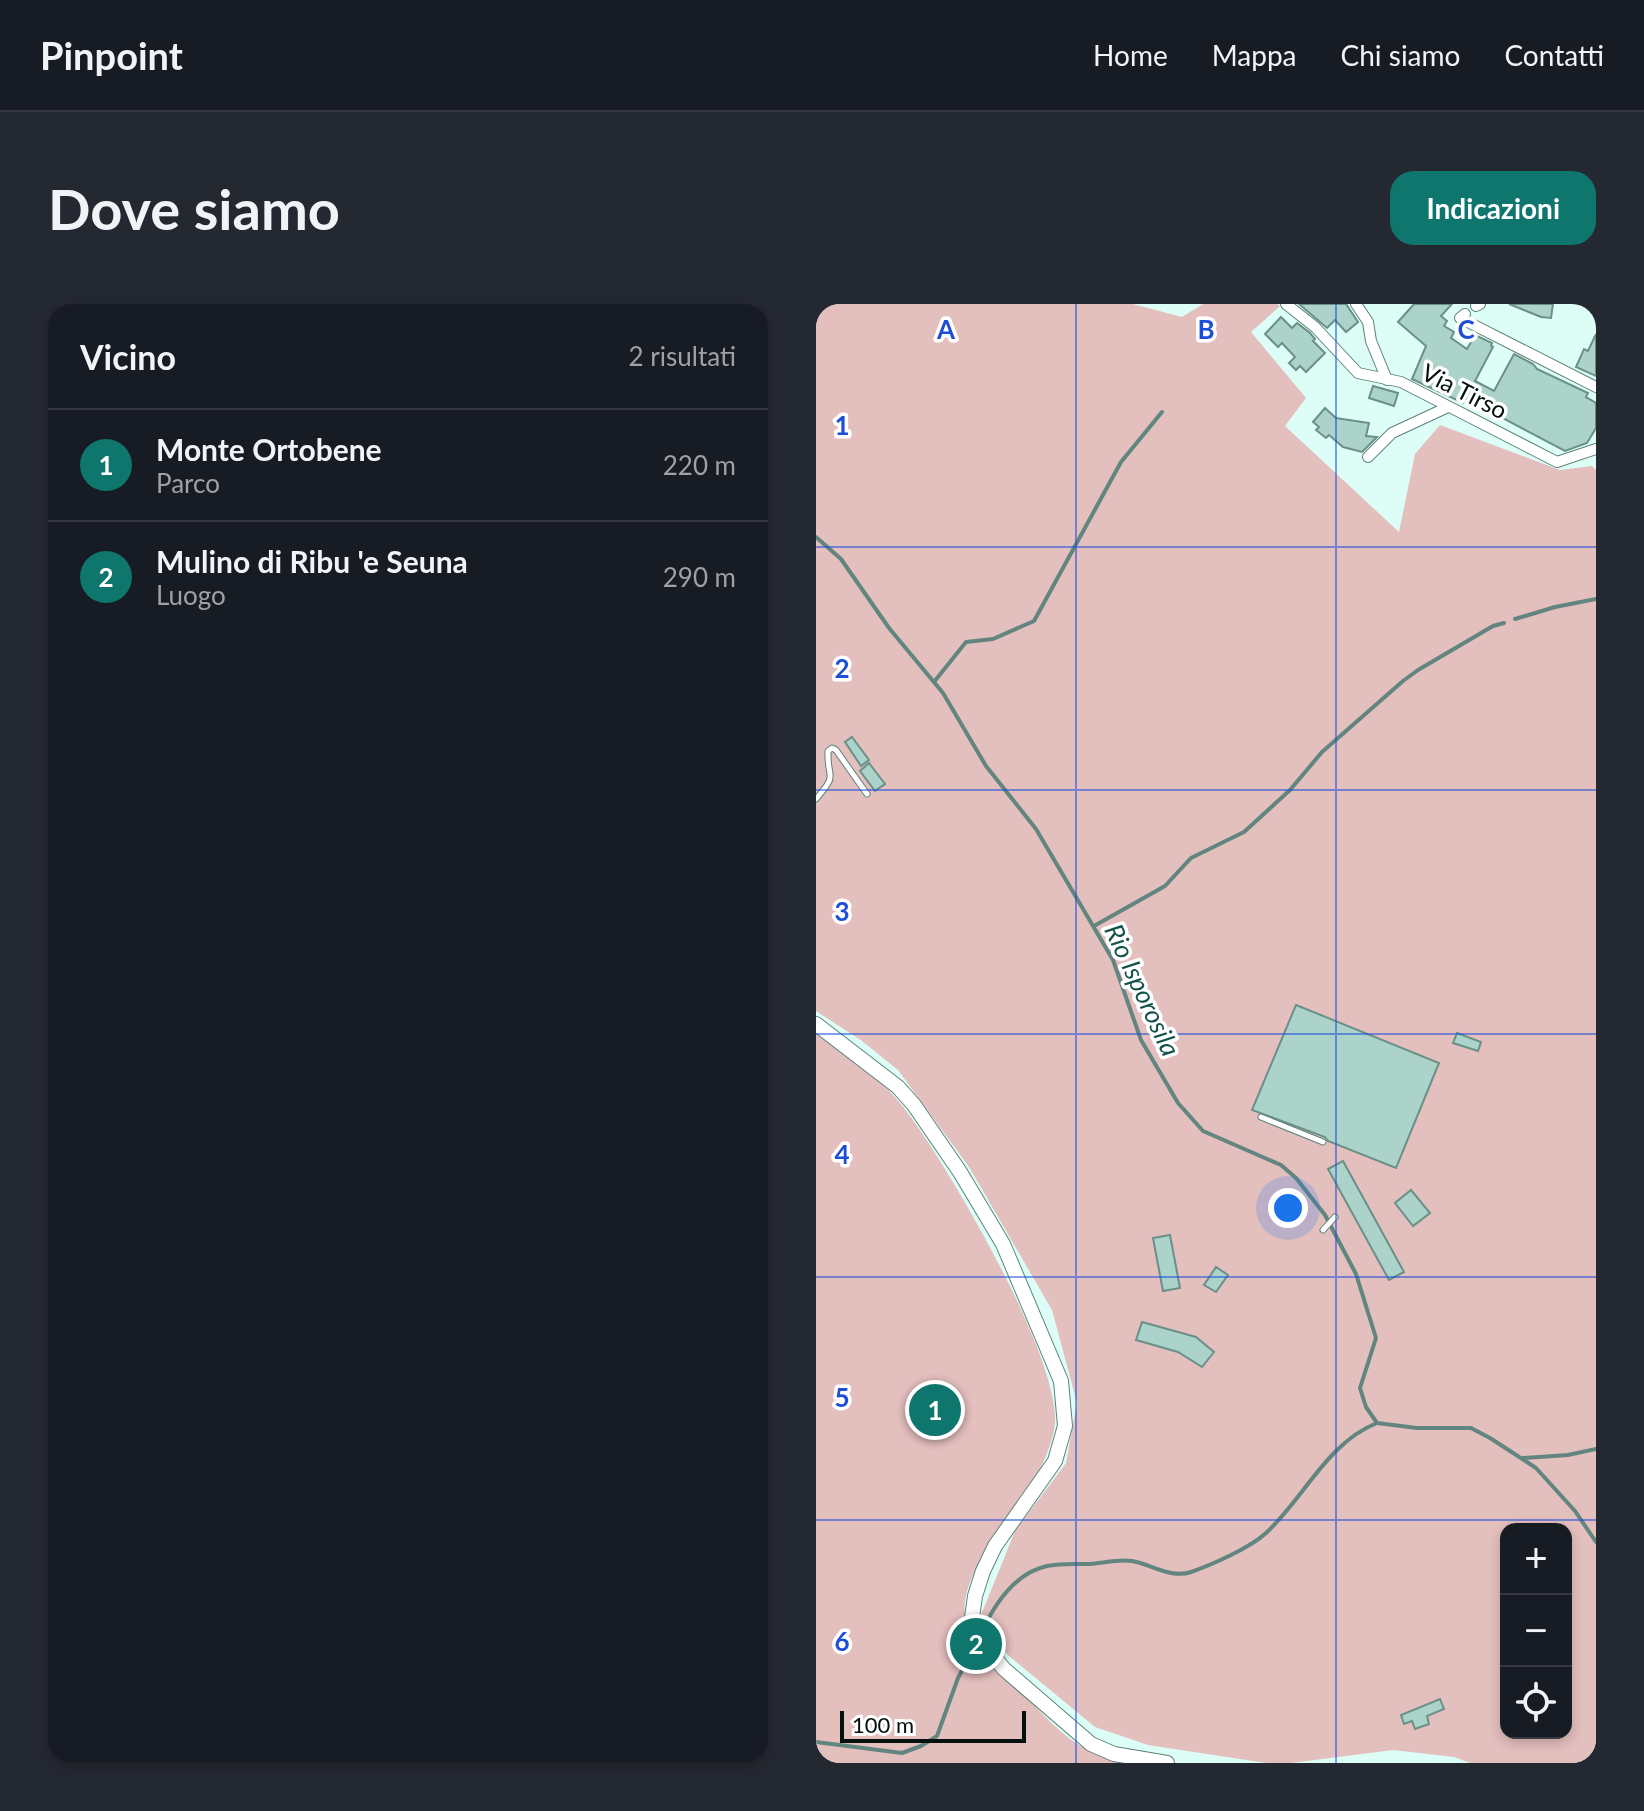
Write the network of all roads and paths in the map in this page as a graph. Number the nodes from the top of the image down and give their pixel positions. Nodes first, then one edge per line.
1 (1286, 304) edge
2 (1356, 304) edge
3 (1462, 316) dead end
4 (1387, 380) junction
5 (1596, 387) edge
6 (1448, 407) junction
7 (1596, 449) edge
8 (1368, 457) dead end
9 (867, 794) dead end
10 (816, 799) edge
11 (816, 1024) edge
12 (1261, 1117) dead end
13 (1323, 1142) dead end
14 (1335, 1217) dead end
15 (1323, 1230) dead end
16 (1167, 1763) edge

1 - 4 street, Via Tirso
2 - 4 street
3 - 5 street
4 - 6 street, Via Tirso
6 - 7 street, Via Tirso
6 - 8 street
9 - 10 lane
11 - 16 main road
12 - 13 lane
14 - 15 lane

